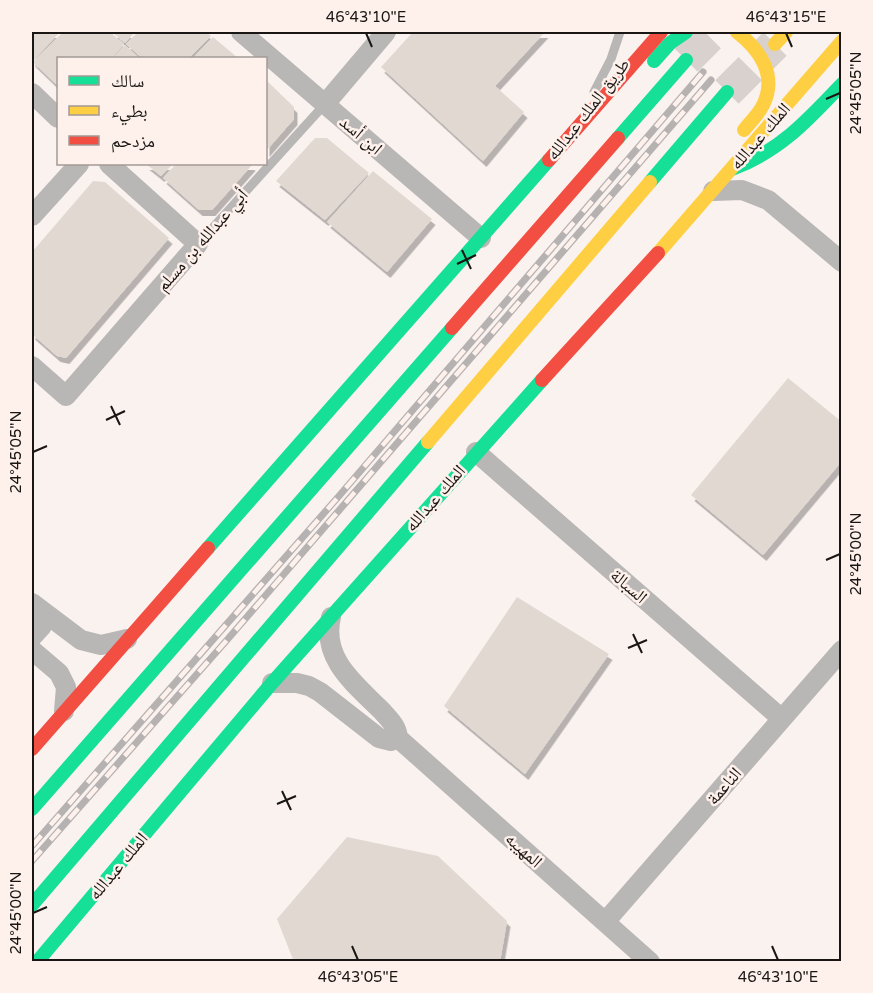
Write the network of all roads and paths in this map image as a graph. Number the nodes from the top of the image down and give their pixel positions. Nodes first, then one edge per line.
1 (242, 32) edge
2 (386, 32) edge
3 (620, 32) edge
4 (649, 32) edge
5 (661, 32) edge
6 (686, 32) edge
7 (737, 32) edge
8 (786, 32) edge
9 (842, 41) edge
10 (775, 44) tunnel mouth
11 (686, 60) tunnel mouth
12 (646, 70) dead end
13 (842, 84) edge
14 (727, 92) tunnel mouth
15 (32, 93) edge
16 (325, 104) junction
17 (57, 117) edge
18 (581, 117) junction
19 (736, 140) dead end
20 (723, 157) dead end
21 (78, 165) edge
22 (110, 165) edge
23 (732, 169) junction
24 (546, 184) dead end
25 (526, 187) junction
26 (713, 191) junction
27 (32, 216) edge
28 (684, 224) junction
29 (484, 235) junction
30 (198, 244) junction
31 (842, 262) edge
32 (32, 366) edge
33 (476, 452) junction
34 (38, 608) edge
35 (330, 617) junction
36 (32, 636) edge
37 (127, 639) junction
38 (32, 650) edge
39 (842, 650) edge
40 (272, 683) junction
41 (64, 711) junction
42 (782, 719) junction
43 (398, 738) junction
44 (32, 749) edge
45 (32, 809) edge
46 (32, 905) edge
47 (605, 922) junction
48 (37, 962) edge
49 (650, 962) edge

1 - 16 street, ابن أسد
2 - 16 street, أبي عبدالله بن مسلم
3 - 18 lane
4 - 18 main road, طريق الملك عبدالله
5 - 25 main road
6 - 12 main road
7 - 19 main road
8 - 10 main road
9 - 23 main road, الملك عبدالله
11 - 45 main road
13 - 23 main road
14 - 46 main road
15 - 17 street
16 - 29 street, ابن أسد
16 - 30 lane, أبي عبدالله بن مسلم
18 - 25 main road, طريق الملك عبدالله
20 - 28 main road
21 - 27 street
22 - 30 street
23 - 26 main road, الملك عبدالله
24 - 29 main road
25 - 29 main road
26 - 28 main road, الملك عبدالله
26 - 31 street
28 - 33 main road, الملك عبدالله
29 - 37 main road
30 - 32 street, أبي عبدالله بن مسلم
33 - 35 main road, الملك عبدالله
33 - 42 street, السبالة
34 - 36 street
34 - 37 street
35 - 40 main road, الملك عبدالله
35 - 43 street, المهيبه
37 - 41 main road
38 - 41 street
39 - 42 street, الناعمة
40 - 43 street, المهيبه
40 - 48 main road, الملك عبدالله
41 - 44 main road
42 - 47 street, الناعمة
43 - 47 street, المهيبه
47 - 49 street, المهيبه

